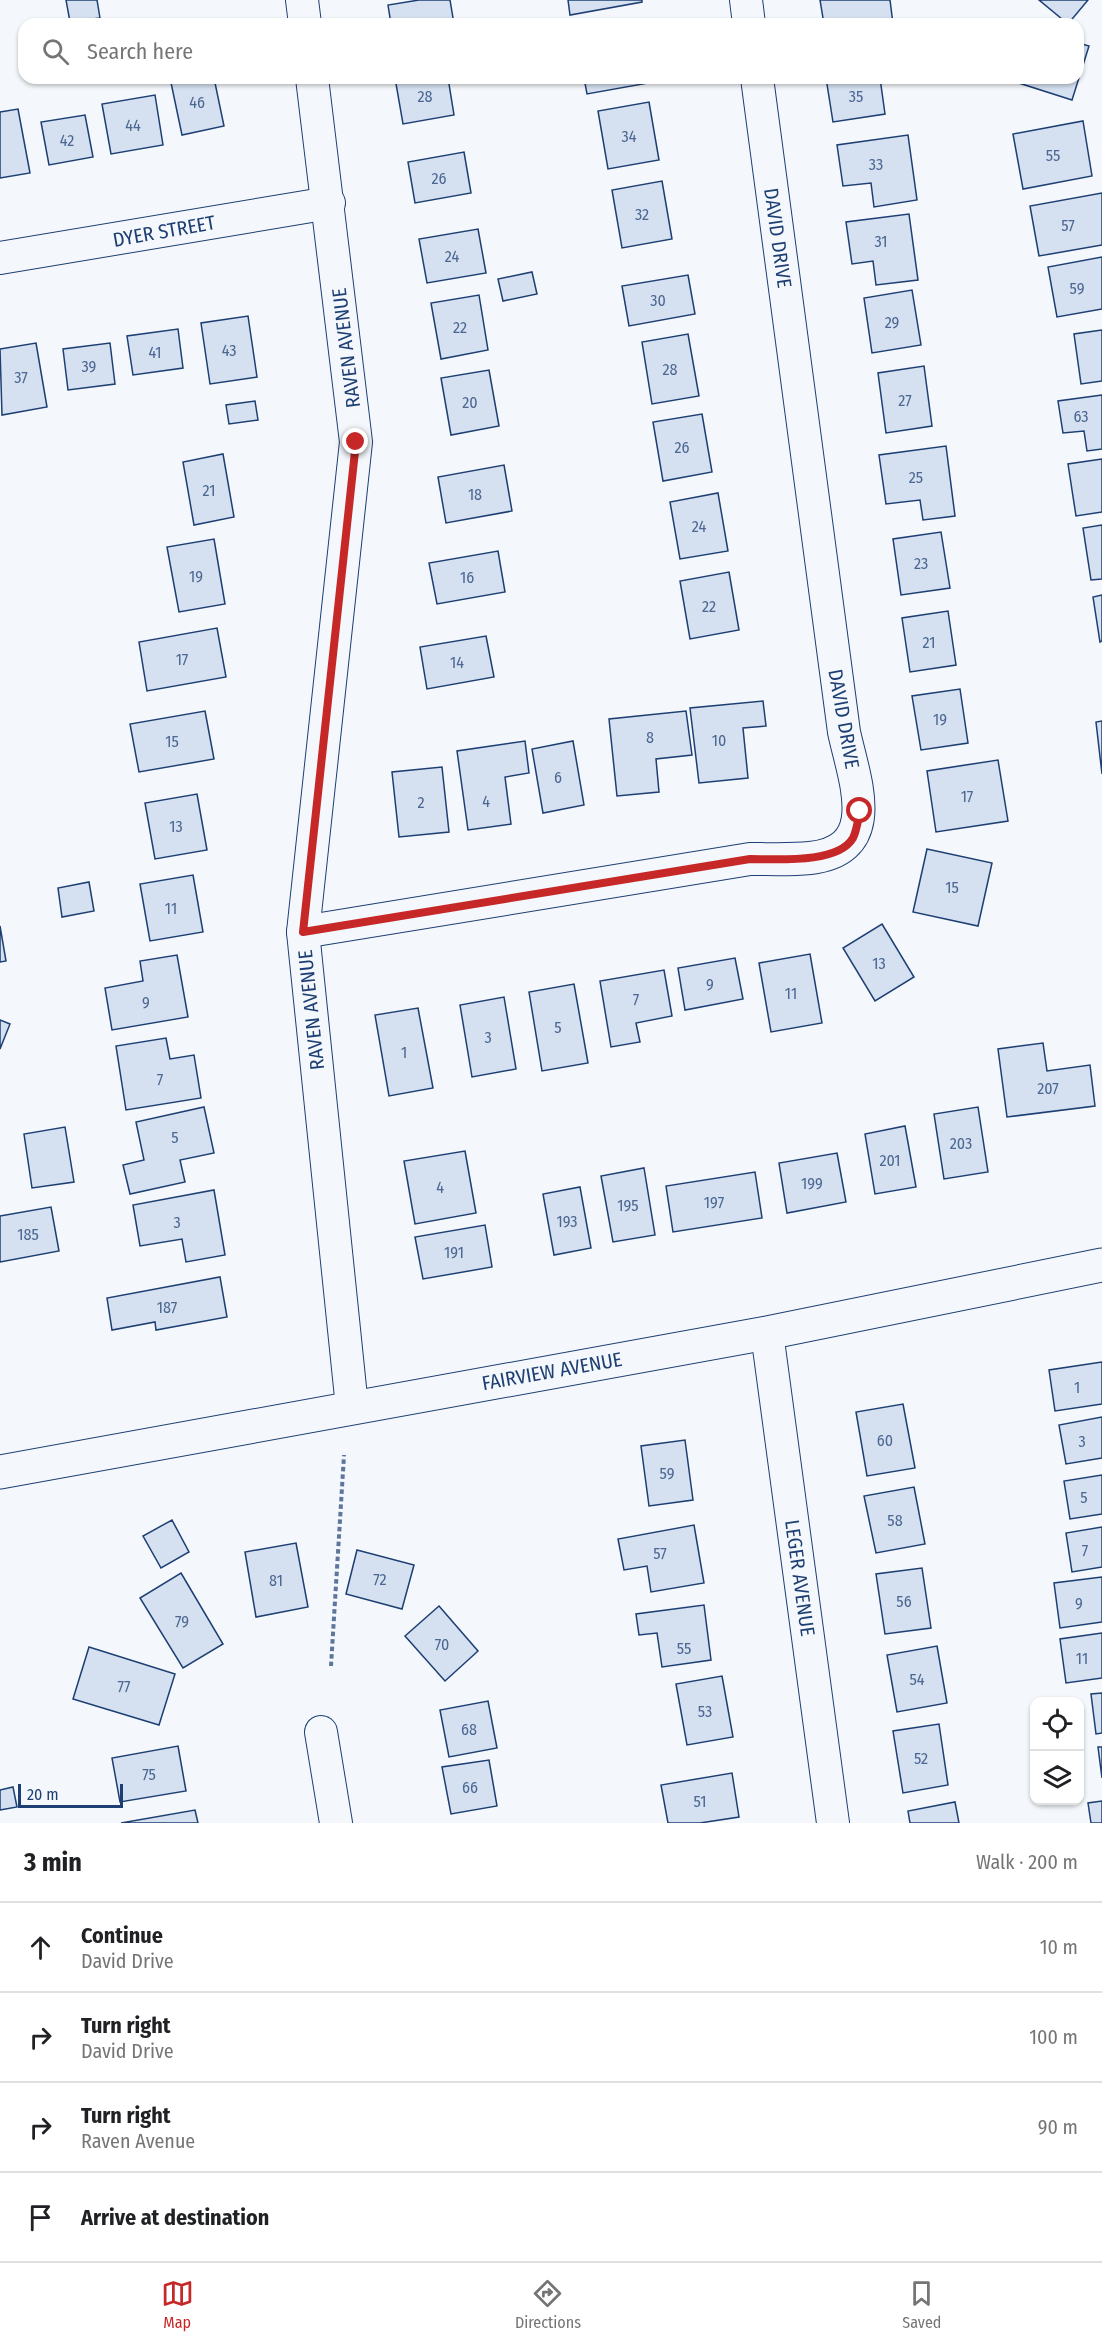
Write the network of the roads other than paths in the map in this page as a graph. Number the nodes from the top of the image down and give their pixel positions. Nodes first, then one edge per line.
1 (302, 0) edge
2 (746, 0) edge
3 (304, 18) edge
4 (748, 18) edge
5 (313, 84) edge
6 (758, 84) edge
7 (329, 203) junction
8 (0, 258) edge
9 (303, 932) junction
10 (1102, 1265) edge
11 (767, 1333) junction
12 (352, 1407) junction
13 (0, 1472) edge
14 (321, 1732) dead end
15 (336, 1823) edge
16 (833, 1823) edge

1 - 3 street
2 - 4 street
5 - 7 street, RAVEN AVENUE
6 - 9 street, DAVID DRIVE
7 - 8 street, DYER STREET
7 - 9 street, RAVEN AVENUE
9 - 12 street, RAVEN AVENUE
10 - 11 main road, FAIRVIEW AVENUE
11 - 12 main road, FAIRVIEW AVENUE
11 - 16 street, LEGER AVENUE
12 - 13 main road, FAIRVIEW AVENUE
14 - 15 street

